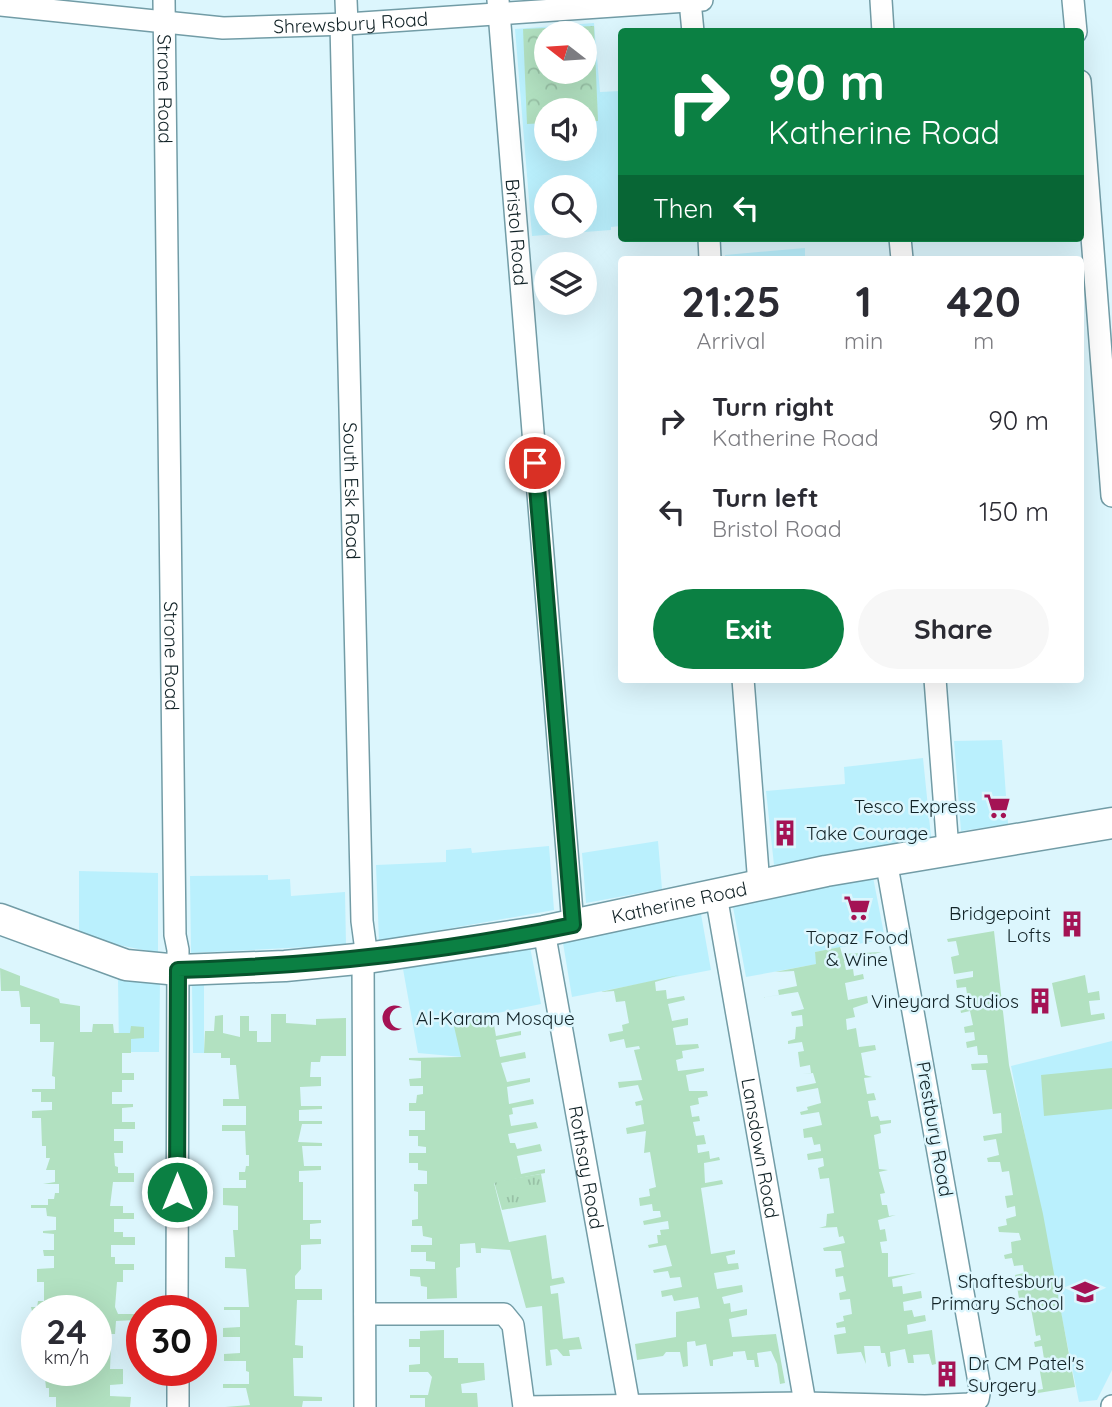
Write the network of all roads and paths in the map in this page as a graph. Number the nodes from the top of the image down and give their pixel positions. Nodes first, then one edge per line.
1 (164, 0) edge
2 (346, 0) edge
3 (702, 0) edge
4 (881, 0) edge
5 (1073, 0) edge
6 (690, 1) edge
7 (0, 5) edge
8 (498, 7) edge
9 (164, 22) junction
10 (344, 24) junction
11 (693, 28) edge
12 (883, 28) edge
13 (1076, 28) edge
14 (1084, 133) edge
15 (1112, 496) edge
16 (743, 683) edge
17 (934, 683) edge
18 (1111, 827) edge
19 (948, 850) junction
20 (886, 860) junction
21 (759, 885) junction
22 (716, 895) junction
23 (0, 919) edge
24 (559, 928) junction
25 (365, 958) junction
26 (178, 970) junction
27 (177, 1295) edge
28 (365, 1314) junction
29 (178, 1386) edge
30 (805, 1403) junction
31 (629, 1405) junction
32 (723, 1406) edge
33 (178, 1407) edge
34 (365, 1407) edge
35 (524, 1407) edge
36 (925, 1407) edge

1 - 9 street, Strone Road
2 - 10 street, South Esk Road
3 - 6 street, Shrewsbury Road
4 - 12 street
5 - 13 street
6 - 8 street, Shrewsbury Road
6 - 11 street
7 - 9 street, Shrewsbury Road
8 - 10 street, Shrewsbury Road
8 - 24 street, Bristol Road
9 - 10 street, Shrewsbury Road
9 - 26 street, Strone Road
10 - 25 street, South Esk Road
14 - 15 street
16 - 21 street
17 - 19 street
18 - 19 main road, Katherine Road
19 - 20 main road, Katherine Road
20 - 21 main road, Katherine Road
20 - 36 street, Prestbury Road
21 - 22 main road, Katherine Road
22 - 24 main road, Katherine Road
22 - 30 street, Lansdown Road
23 - 26 main road, Katherine Road
24 - 25 main road, Katherine Road
24 - 31 street, Rothsay Road
25 - 26 main road, Katherine Road
25 - 28 street, South Esk Road
26 - 27 street, Strone Road
28 - 34 street, South Esk Road
28 - 35 street
29 - 33 street
30 - 32 street
30 - 36 street
31 - 32 street
31 - 35 street

